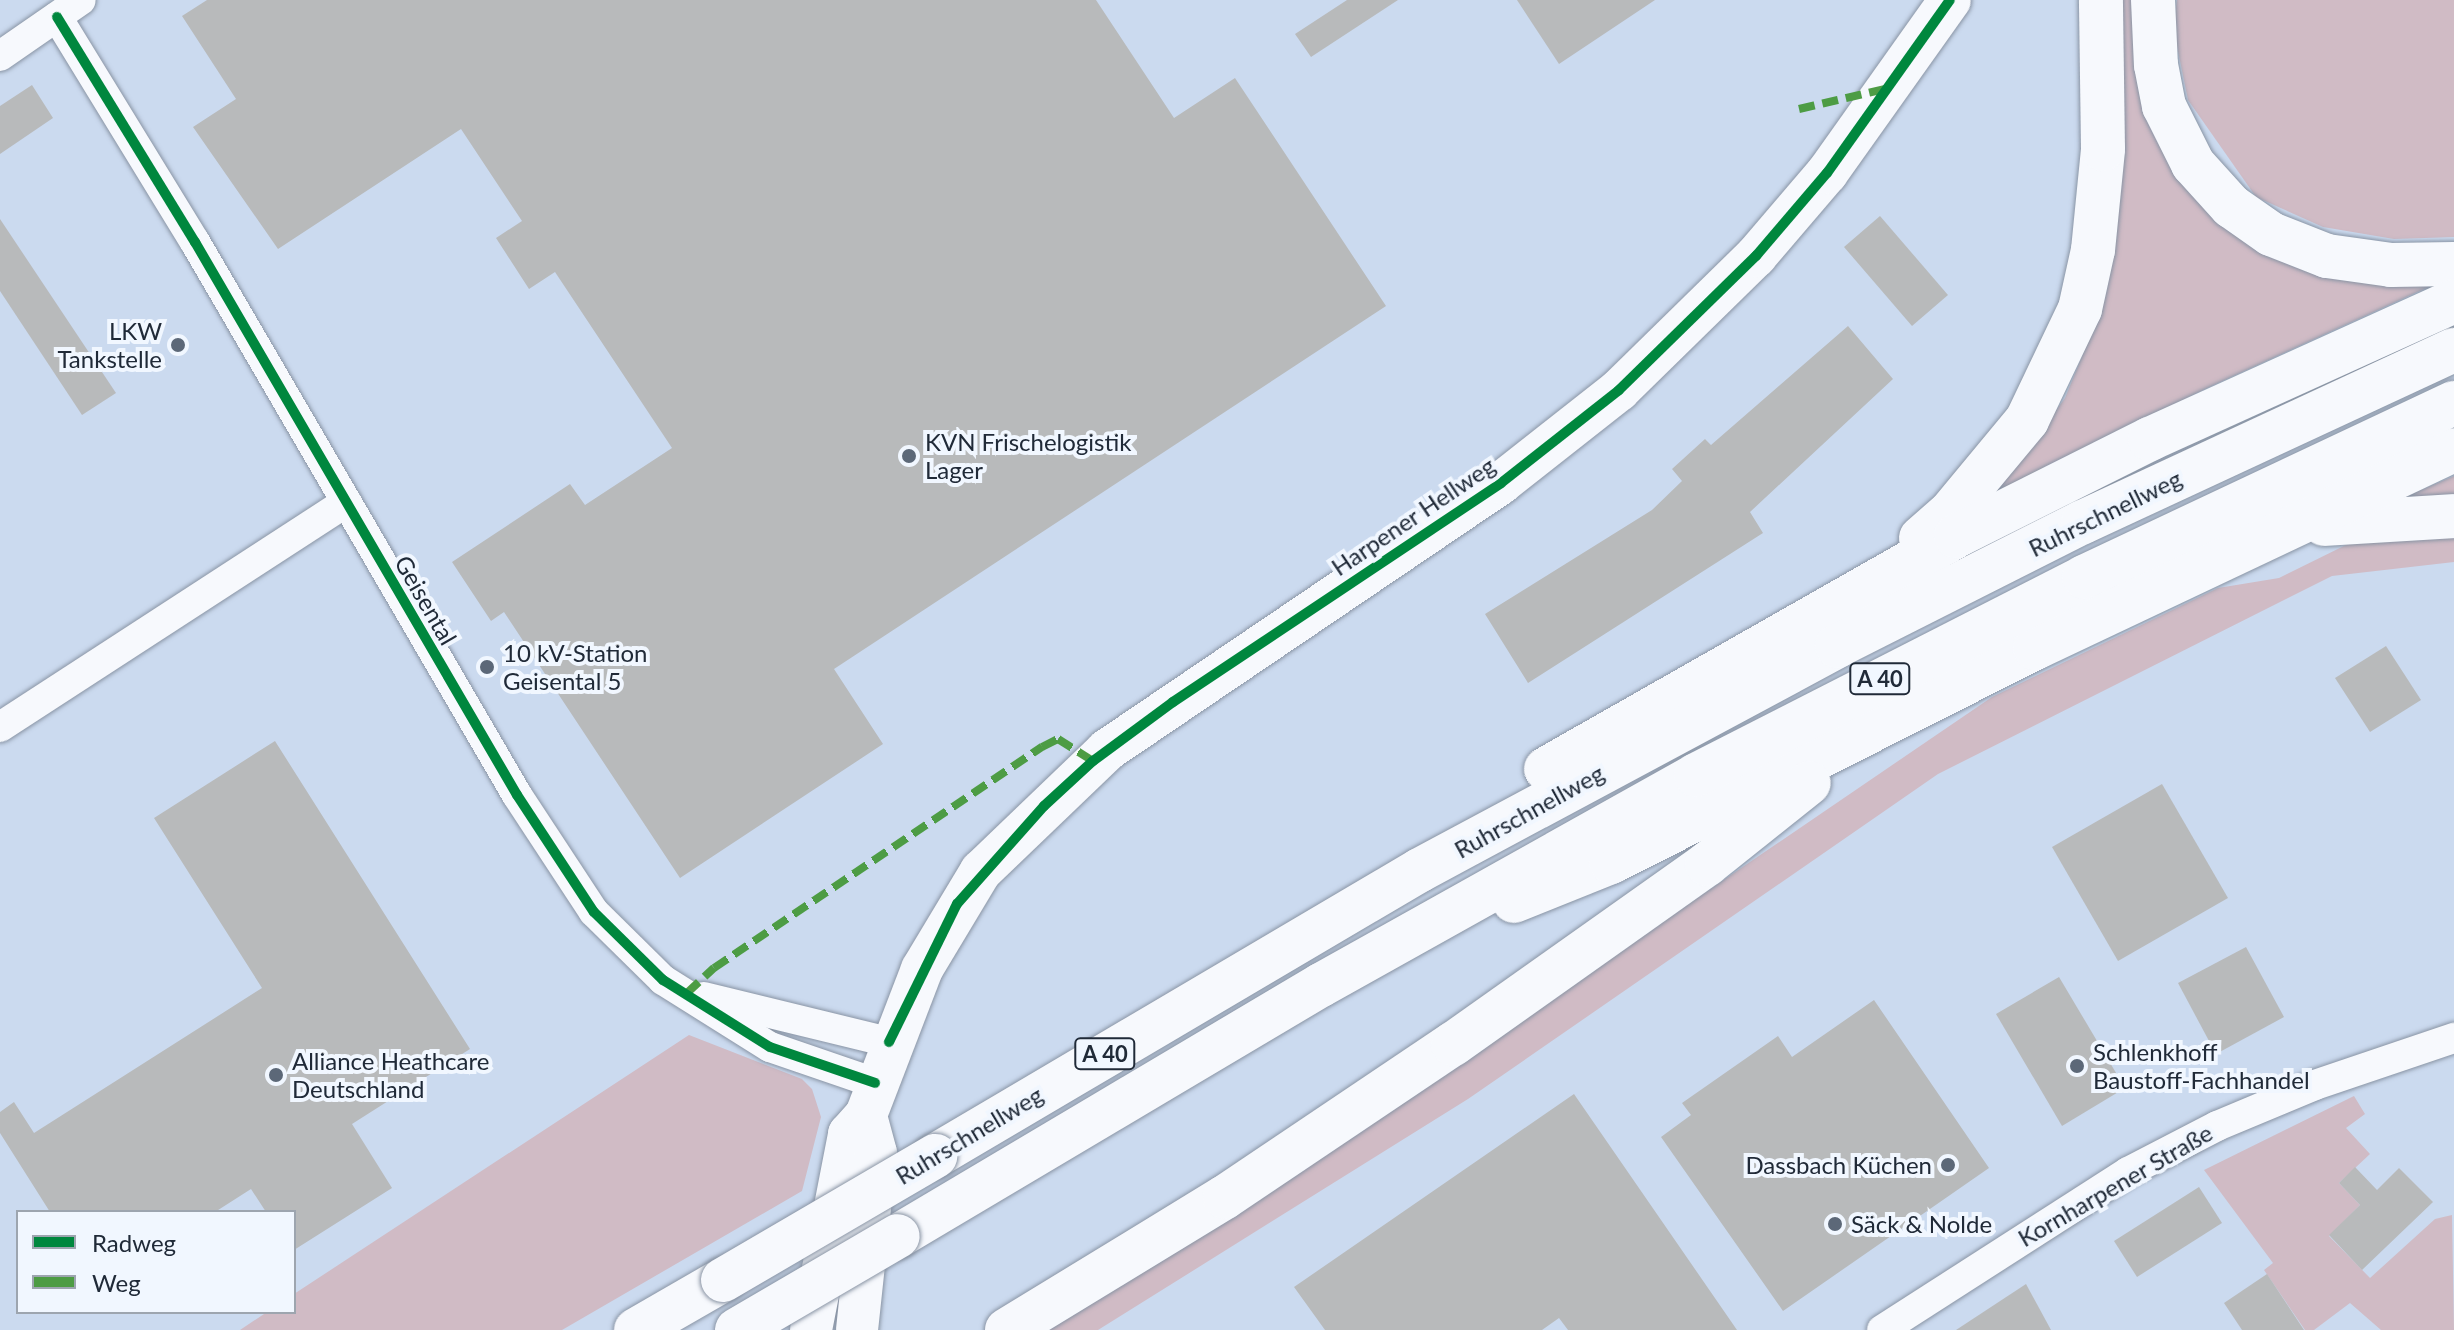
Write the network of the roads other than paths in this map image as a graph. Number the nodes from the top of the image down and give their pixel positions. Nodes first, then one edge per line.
1 (1950, 0) edge
2 (2101, 0) edge
3 (2153, 0) edge
4 (69, 9) edge
5 (0, 56) edge
6 (2454, 264) edge
7 (2454, 301) edge
8 (2454, 350) edge
9 (2454, 403) edge
10 (2454, 450) edge
11 (346, 502) junction
12 (2454, 516) edge
13 (2248, 545) junction
14 (1832, 603) junction
15 (1909, 712) junction
16 (0, 727) edge
17 (1420, 870) junction
18 (1321, 985) junction
19 (687, 993) junction
20 (2454, 1038) edge
21 (889, 1042) junction
22 (871, 1099) junction
23 (816, 1324) edge
24 (636, 1330) edge
25 (737, 1330) edge
26 (857, 1330) edge
27 (1007, 1330) edge
28 (1882, 1330) edge

1 - 21 main road, Harpener Hellweg
2 - 14 highway
3 - 6 highway
4 - 5 street
4 - 11 street, Geisental
7 - 14 highway
8 - 17 highway, Ruhrschnellweg / A 40
9 - 18 highway, Ruhrschnellweg / A 40
10 - 13 highway
11 - 16 street
11 - 19 street, Geisental
12 - 13 highway
13 - 15 highway
14 - 17 highway
15 - 18 highway
15 - 27 highway
17 - 24 highway, Ruhrschnellweg / A 40, bridge
18 - 25 highway, Ruhrschnellweg / A 40, bridge
19 - 21 street, Geisental
19 - 22 street, Geisental
20 - 28 street, Kornharpener Straße
21 - 22 main road, Harpener Hellweg
22 - 23 main road, Harpener Hellweg
22 - 26 main road

